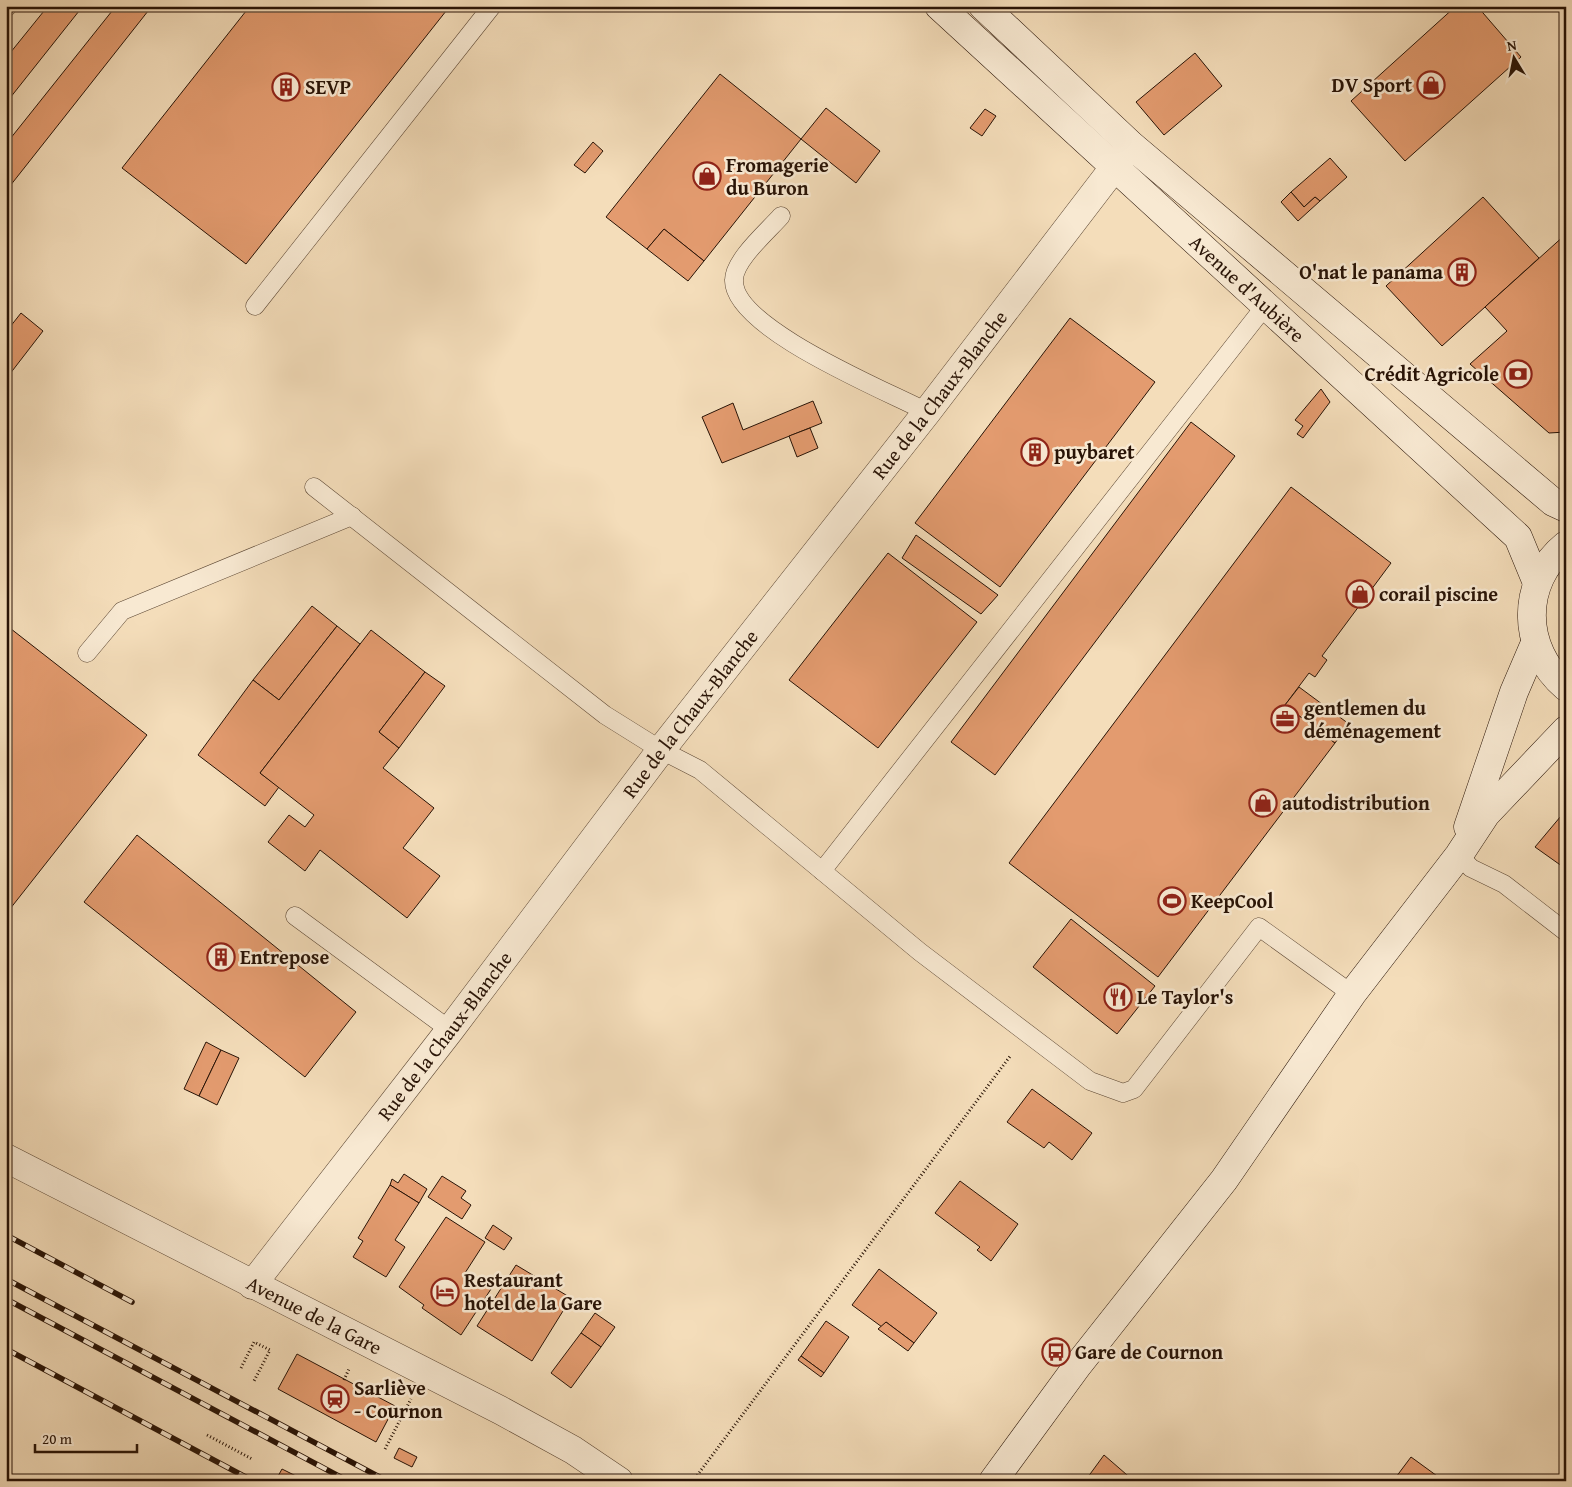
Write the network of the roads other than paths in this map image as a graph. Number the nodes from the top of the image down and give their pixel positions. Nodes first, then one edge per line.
1 (492, 6) edge
2 (939, 6) edge
3 (983, 6) edge
4 (1131, 145) junction
5 (1112, 166) junction
6 (781, 216) dead end
7 (255, 306) dead end
8 (1265, 306) junction
9 (927, 412) junction
10 (314, 487) dead end
11 (1566, 508) edge
12 (352, 516) junction
13 (1566, 545) edge
14 (1537, 583) junction
15 (1535, 643) junction
16 (87, 653) dead end
17 (1566, 686) edge
18 (1566, 730) edge
19 (661, 750) junction
20 (1458, 855) junction
21 (822, 871) junction
22 (295, 916) dead end
23 (1566, 932) edge
24 (1352, 994) junction
25 (450, 1030) junction
26 (6, 1158) edge
27 (252, 1284) junction
28 (620, 1481) edge
29 (993, 1481) edge

1 - 7 lane
2 - 5 main road, Avenue d'Aubière
3 - 4 main road, Avenue d'Aubière
4 - 5 main road, Rue de la Chaux-Blanche
4 - 11 main road, Avenue d'Aubière
5 - 8 main road, Avenue d'Aubière
5 - 9 main road, Rue de la Chaux-Blanche
6 - 9 lane
8 - 14 main road, Avenue d'Aubière
8 - 21 lane
9 - 19 main road, Rue de la Chaux-Blanche
10 - 12 lane
12 - 16 lane
12 - 19 lane
13 - 14 main road
14 - 15 main road
15 - 17 main road
15 - 20 main road
18 - 20 main road
19 - 21 lane
19 - 25 main road, Rue de la Chaux-Blanche
20 - 23 lane
20 - 24 main road
21 - 24 lane
22 - 25 lane
24 - 29 main road
25 - 27 main road, Rue de la Chaux-Blanche
26 - 27 main road, Avenue de la Gare
27 - 28 main road, Avenue de la Gare

